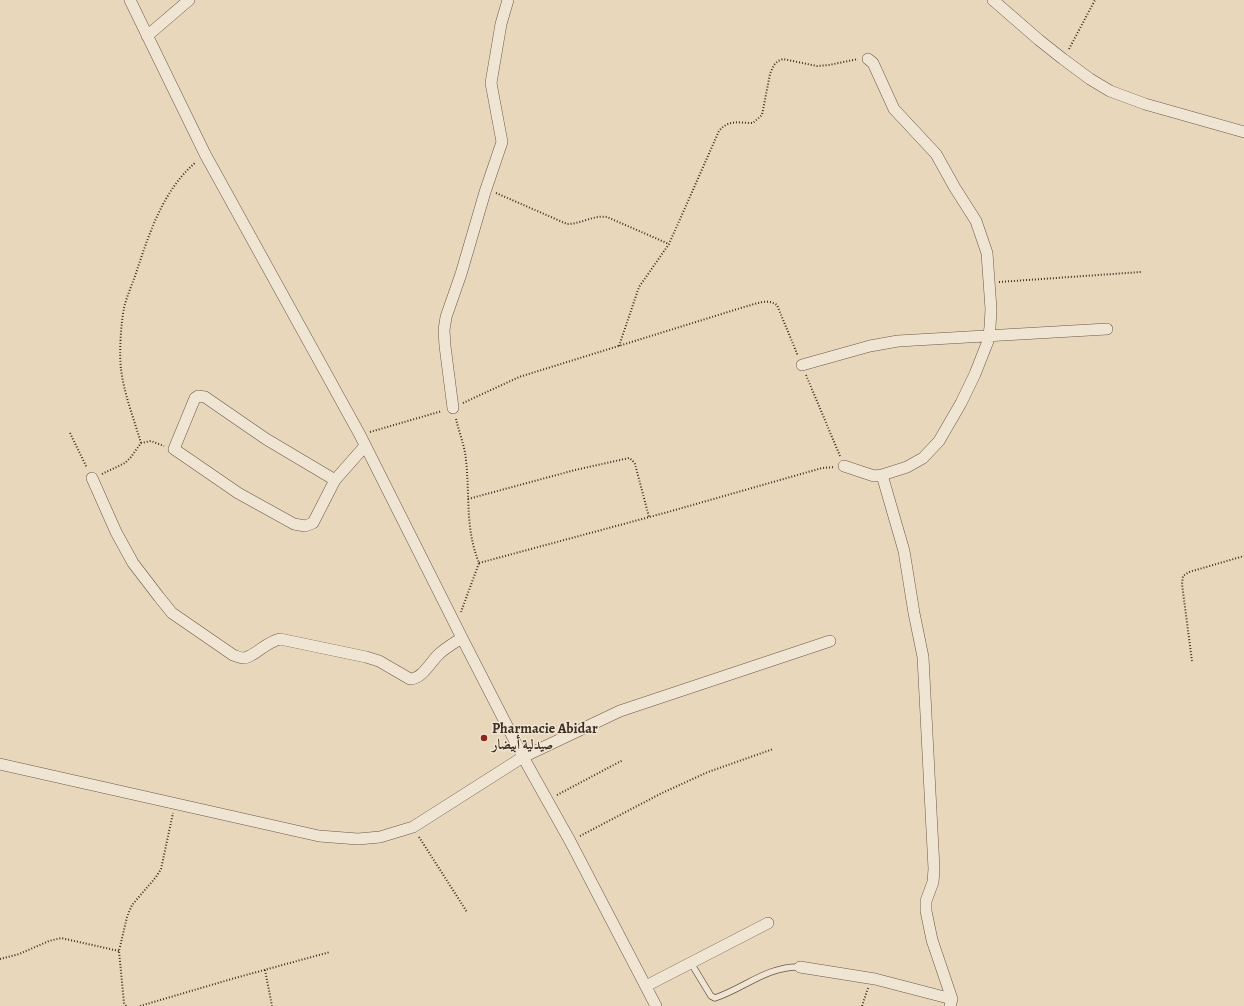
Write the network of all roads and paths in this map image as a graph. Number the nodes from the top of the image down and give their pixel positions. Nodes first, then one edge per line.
1 (130, 0) edge
2 (189, 0) edge
3 (508, 0) edge
4 (993, 0) edge
5 (1095, 0) edge
6 (147, 36) junction
7 (868, 59) joint
8 (1063, 59) junction
9 (1244, 132) edge
10 (205, 154) junction
11 (486, 188) junction
12 (669, 244) junction
13 (1141, 272) dead end
14 (990, 282) junction
15 (1107, 329) dead end
16 (989, 335) junction
17 (619, 346) junction
18 (802, 365) junction
19 (453, 408) junction
20 (70, 433) dead end
21 (360, 435) junction
22 (141, 443) junction
23 (365, 446) junction
24 (174, 449) junction
25 (844, 466) junction
26 (882, 475) junction
27 (92, 478) junction
28 (335, 480) junction
29 (468, 499) junction
30 (649, 517) junction
31 (1244, 556) edge
32 (479, 563) junction
33 (455, 624) junction
34 (462, 638) junction
35 (830, 641) dead end
36 (1192, 661) dead end
37 (772, 749) dead end
38 (523, 757) junction
39 (622, 760) dead end
40 (0, 764) edge
41 (547, 800) junction
42 (175, 804) junction
43 (413, 827) junction
44 (570, 841) junction
45 (467, 912) dead end
46 (768, 923) dead end
47 (119, 951) junction
48 (330, 952) dead end
49 (0, 959) edge
50 (691, 963) junction
51 (800, 967) joint
52 (265, 970) junction
53 (871, 978) junction
54 (646, 986) junction
55 (654, 1003) edge
56 (951, 1003) edge
57 (126, 1006) edge
58 (140, 1006) edge
59 (272, 1006) edge
60 (643, 1006) edge
61 (862, 1006) edge

1 - 6 street
2 - 6 street
3 - 11 street
4 - 8 street
5 - 8 path
6 - 10 street
7 - 12 path
7 - 14 street
8 - 9 street
10 - 21 street
10 - 22 path
11 - 12 path
11 - 19 street
12 - 17 path
13 - 14 path
14 - 16 street
15 - 16 street
16 - 18 street
16 - 26 street
17 - 18 path
17 - 19 path
18 - 25 path
19 - 21 path
19 - 29 path
20 - 27 path
21 - 23 street
22 - 24 path
22 - 27 path
23 - 28 street
23 - 33 street
24 - 28 street
24 - 28 street
25 - 26 street
25 - 30 path
26 - 56 street
27 - 34 street
29 - 30 path
29 - 32 path
30 - 32 path
31 - 36 path
32 - 33 path
33 - 34 street
34 - 38 street
35 - 38 street
37 - 44 path
38 - 41 street
38 - 43 street
39 - 41 path
40 - 42 street
41 - 44 street
42 - 43 street
42 - 47 path
43 - 45 path
44 - 54 street
46 - 50 street
47 - 49 path
47 - 57 path
48 - 52 path
50 - 51 lane
50 - 54 street
51 - 53 street
52 - 58 path
52 - 59 path
53 - 56 street
53 - 61 path
54 - 55 street
55 - 60 street

